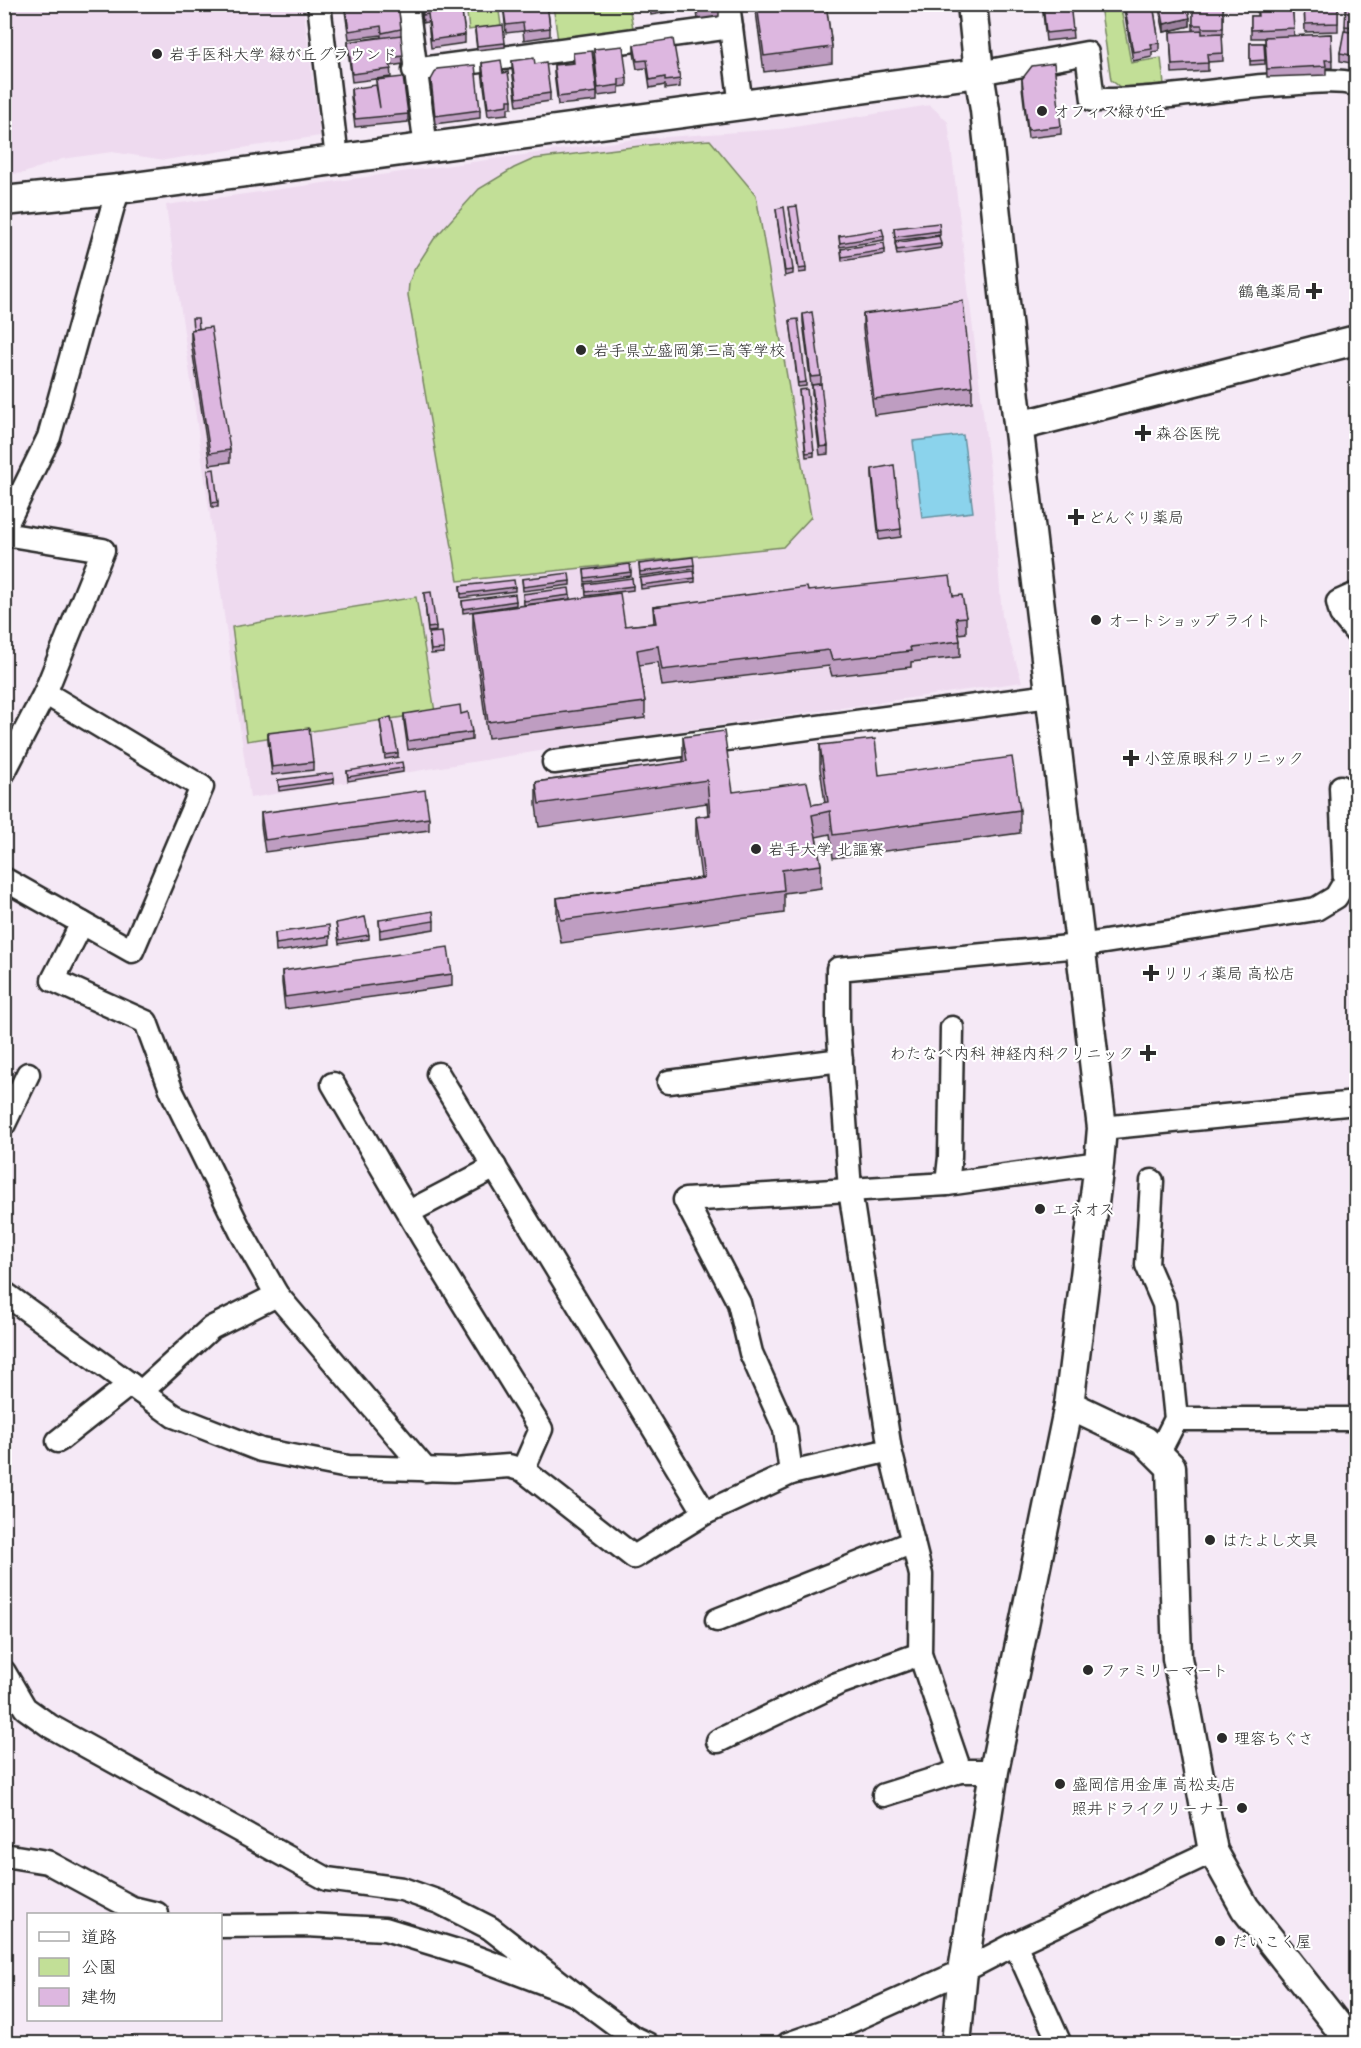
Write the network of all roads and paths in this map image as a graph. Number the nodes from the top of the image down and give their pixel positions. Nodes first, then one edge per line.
1 (319, 4) edge
2 (406, 4) edge
3 (728, 4) edge
4 (972, 4) edge
5 (731, 27) junction
6 (414, 70) junction
7 (979, 73) junction
8 (1356, 84) edge
9 (741, 106) junction
10 (426, 148) junction
11 (337, 159) junction
12 (119, 189) junction
13 (4, 201) edge
14 (1356, 340) edge
15 (1019, 426) junction
16 (4, 529) edge
17 (4, 534) edge
18 (1356, 594) edge
19 (1356, 632) edge
20 (45, 693) junction
21 (1050, 696) junction
22 (554, 762) dead end
23 (4, 772) edge
24 (1341, 787) dead end
25 (4, 879) edge
26 (82, 923) junction
27 (1079, 946) junction
28 (952, 1028) dead end
29 (841, 1060) junction
30 (28, 1074) dead end
31 (438, 1074) dead end
32 (669, 1082) dead end
33 (333, 1084) dead end
34 (1356, 1103) edge
35 (4, 1124) edge
36 (1102, 1128) junction
37 (1099, 1163) junction
38 (495, 1167) junction
39 (1152, 1181) dead end
40 (947, 1184) junction
41 (850, 1190) junction
42 (409, 1212) junction
43 (4, 1293) edge
44 (277, 1296) junction
45 (135, 1388) junction
46 (1069, 1405) junction
47 (1176, 1419) junction
48 (1355, 1419) dead end
49 (58, 1441) dead end
50 (890, 1450) junction
51 (1158, 1454) junction
52 (426, 1470) junction
53 (523, 1470) junction
54 (791, 1473) junction
55 (705, 1513) junction
56 (913, 1542) junction
57 (717, 1620) dead end
58 (920, 1654) junction
59 (4, 1672) edge
60 (718, 1741) dead end
61 (960, 1771) junction
62 (994, 1771) junction
63 (884, 1795) dead end
64 (1213, 1851) junction
65 (4, 1855) edge
66 (153, 1913) edge
67 (222, 1926) edge
68 (1016, 1944) junction
69 (963, 1971) junction
70 (576, 1995) junction
71 (647, 2043) edge
72 (788, 2043) edge
73 (956, 2043) edge
74 (1060, 2043) edge
75 (1352, 2043) edge

1 - 11 street
2 - 6 street
3 - 5 street
4 - 7 street
5 - 6 street
5 - 9 street
6 - 10 street
7 - 8 street
7 - 9 street
7 - 15 street
9 - 10 street
10 - 11 street
11 - 12 street
12 - 13 street
12 - 16 street
14 - 15 street
15 - 21 street
17 - 20 street
18 - 19 street
20 - 23 street
20 - 26 street
21 - 22 street
21 - 27 street
24 - 27 street
25 - 26 street
26 - 44 street
27 - 29 street
27 - 36 street
28 - 40 street
29 - 32 street
29 - 41 street
30 - 35 street
31 - 38 street
33 - 42 street
34 - 36 street
36 - 37 street
37 - 40 street
37 - 46 street
38 - 42 street
38 - 55 street
39 - 47 street
40 - 41 street
41 - 50 street
41 - 54 street
42 - 53 street
43 - 45 street
44 - 45 street
44 - 52 street
45 - 49 street
45 - 52 street
46 - 51 street
46 - 62 street
47 - 48 street
47 - 51 street
50 - 54 street
50 - 56 street
51 - 64 street
52 - 53 street
53 - 55 street
54 - 55 street
56 - 57 street
56 - 58 street
58 - 60 street
58 - 61 street
59 - 70 street
61 - 62 street
61 - 63 street
62 - 69 street
64 - 68 street
64 - 75 street
65 - 66 street
67 - 70 street
68 - 69 street
68 - 74 street
69 - 72 street
69 - 73 street
70 - 71 street

